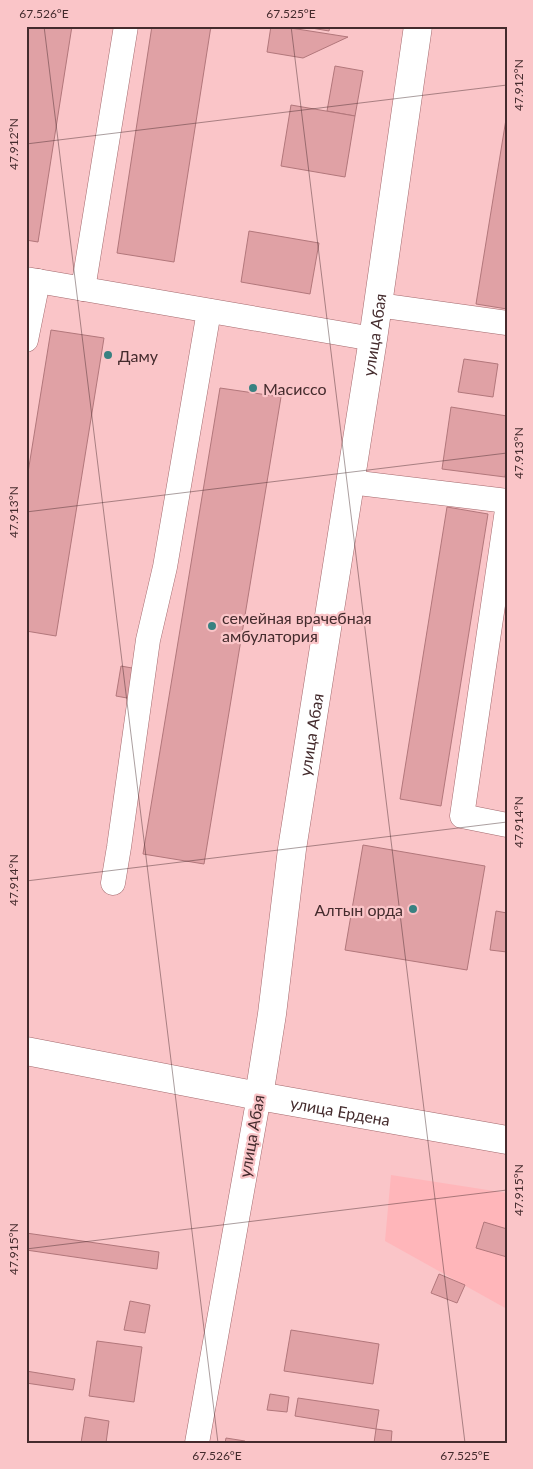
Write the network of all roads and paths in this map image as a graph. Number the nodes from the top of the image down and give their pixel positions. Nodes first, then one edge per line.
1 (126, 26) edge
2 (418, 26) edge
3 (32, 280) edge
4 (83, 289) junction
5 (378, 305) junction
6 (209, 311) junction
7 (507, 323) edge
8 (373, 339) junction
9 (26, 340) edge
10 (350, 482) junction
11 (507, 501) edge
12 (507, 510) edge
13 (507, 825) edge
14 (113, 883) dead end
15 (26, 1051) edge
16 (259, 1096) junction
17 (507, 1140) edge
18 (197, 1443) edge

1 - 4 street
2 - 5 street, улица Абая
3 - 4 street
3 - 9 street
4 - 6 street
5 - 7 street
5 - 8 street, улица Абая
6 - 8 street
6 - 14 street
8 - 10 street, улица Абая
10 - 11 street
10 - 16 street, улица Абая
12 - 13 street
15 - 16 street, улица Ердена
16 - 17 street, улица Ердена
16 - 18 street, улица Абая

